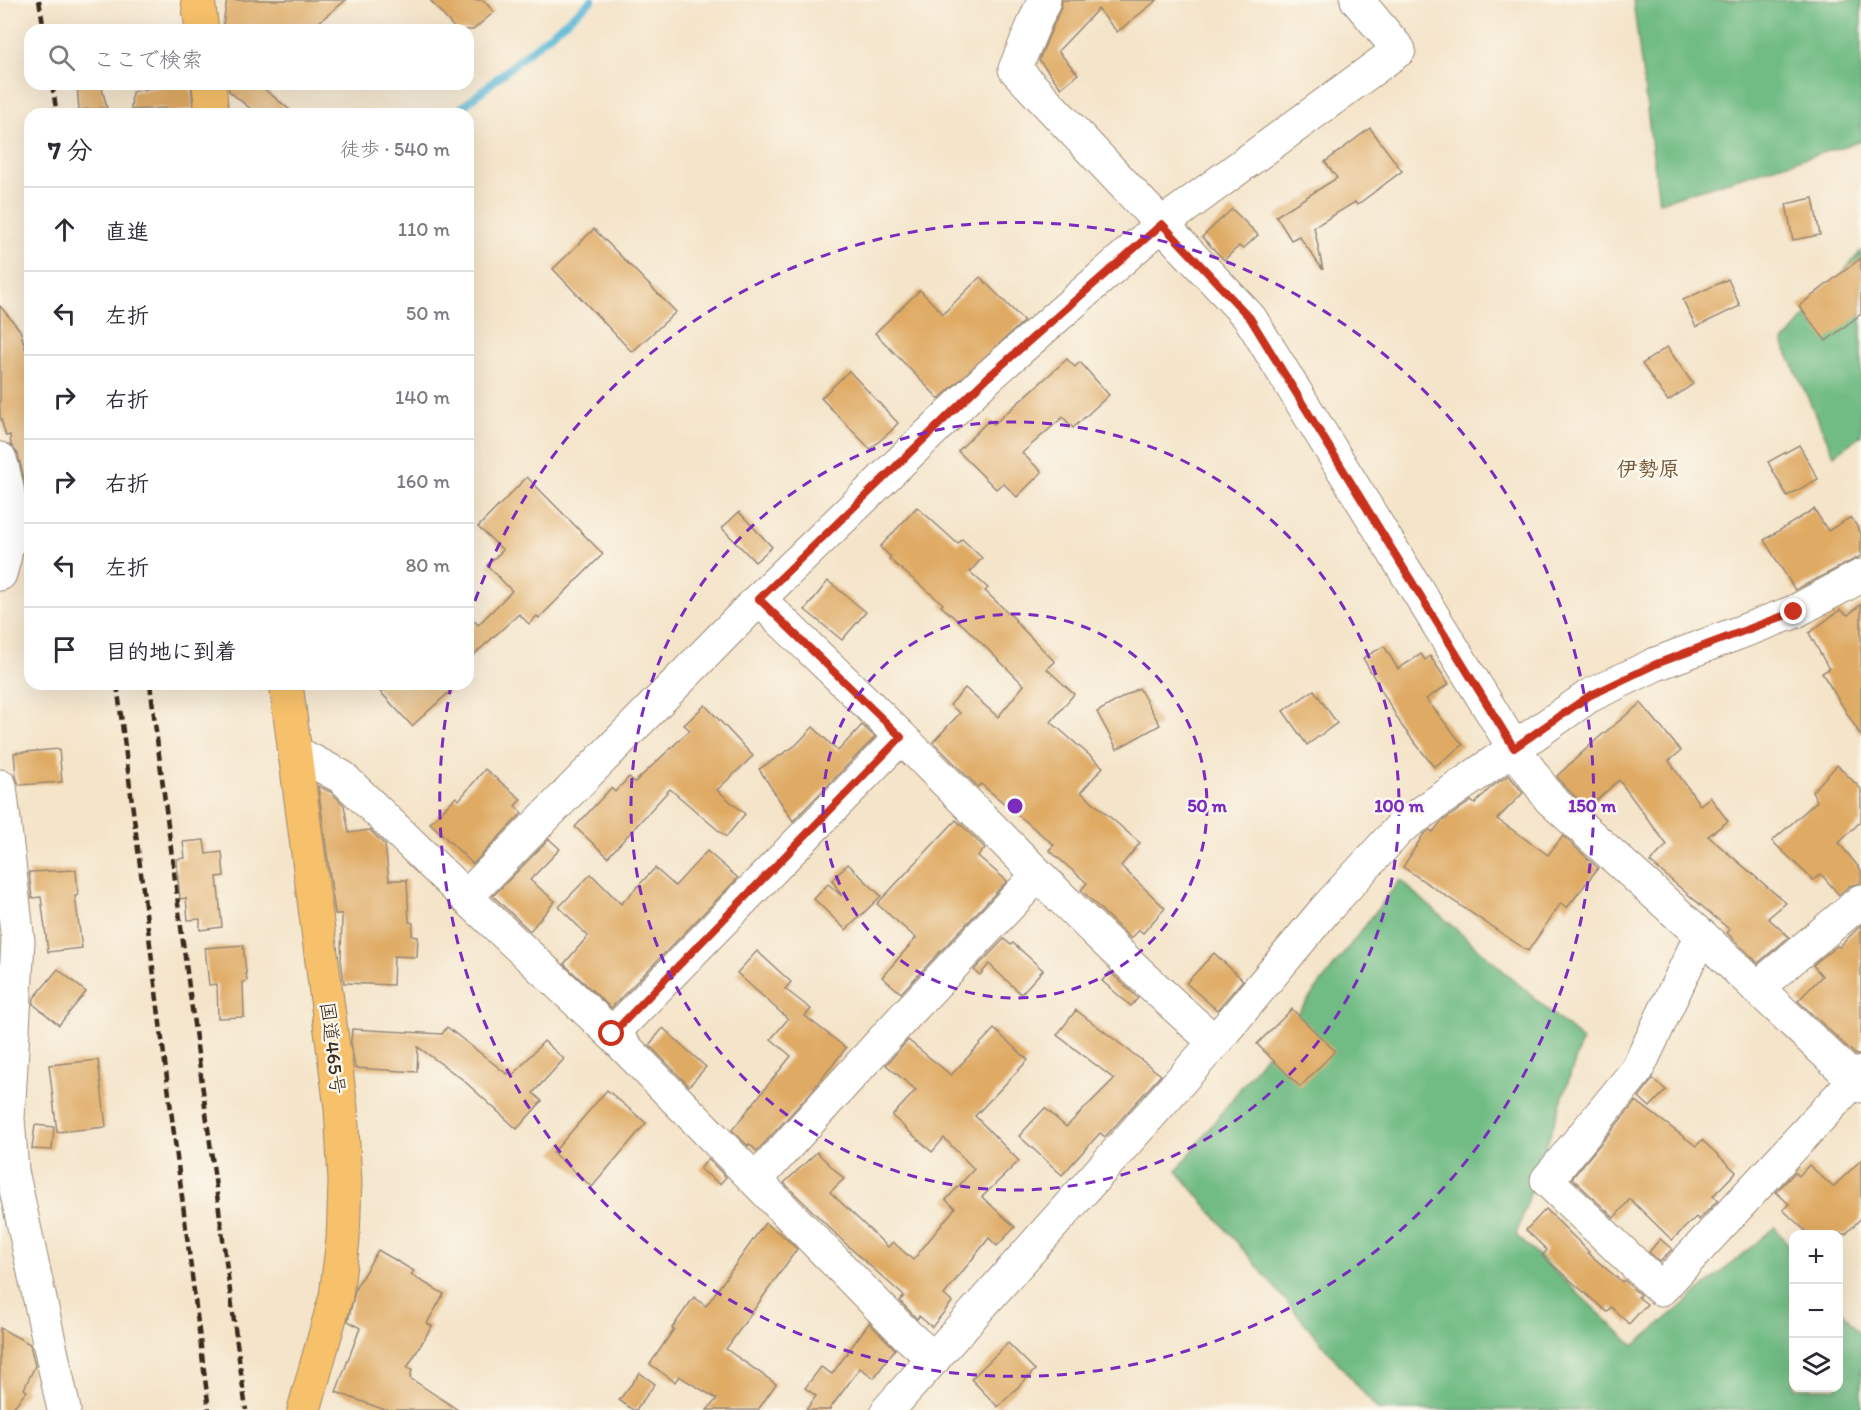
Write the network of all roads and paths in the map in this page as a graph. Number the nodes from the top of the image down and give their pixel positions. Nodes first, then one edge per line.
1 (198, 0) edge
2 (1044, 0) edge
3 (1357, 0) edge
4 (201, 24) edge
5 (210, 90) edge
6 (211, 108) edge
7 (1162, 224) junction
8 (0, 459) edge
9 (0, 574) edge
10 (1861, 576) edge
11 (759, 599) junction
12 (287, 690) edge
13 (901, 737) junction
14 (1514, 748) junction
15 (295, 752) junction
16 (0, 786) edge
17 (1038, 875) junction
18 (466, 897) junction
19 (1861, 901) edge
20 (1701, 935) junction
21 (1757, 988) junction
22 (612, 1034) junction
23 (1215, 1041) junction
24 (1859, 1079) edge
25 (3, 1120) edge
26 (756, 1180) junction
27 (934, 1359) junction
28 (64, 1410) edge
29 (304, 1410) edge
30 (888, 1410) edge

1 - 4 highway
2 - 7 street
3 - 7 street
5 - 6 highway
7 - 11 street
7 - 14 street
8 - 9 street
10 - 14 street
11 - 13 street
11 - 18 street
12 - 15 highway, 国道465号
13 - 17 street
13 - 22 street
14 - 20 street
14 - 23 street
15 - 18 street
15 - 29 highway, 国道465号
16 - 25 street
17 - 23 street
17 - 26 street
18 - 22 street
19 - 21 street
20 - 21 street
20 - 24 street
21 - 24 street
22 - 26 street
23 - 27 street
25 - 28 street
26 - 27 street
27 - 30 street

